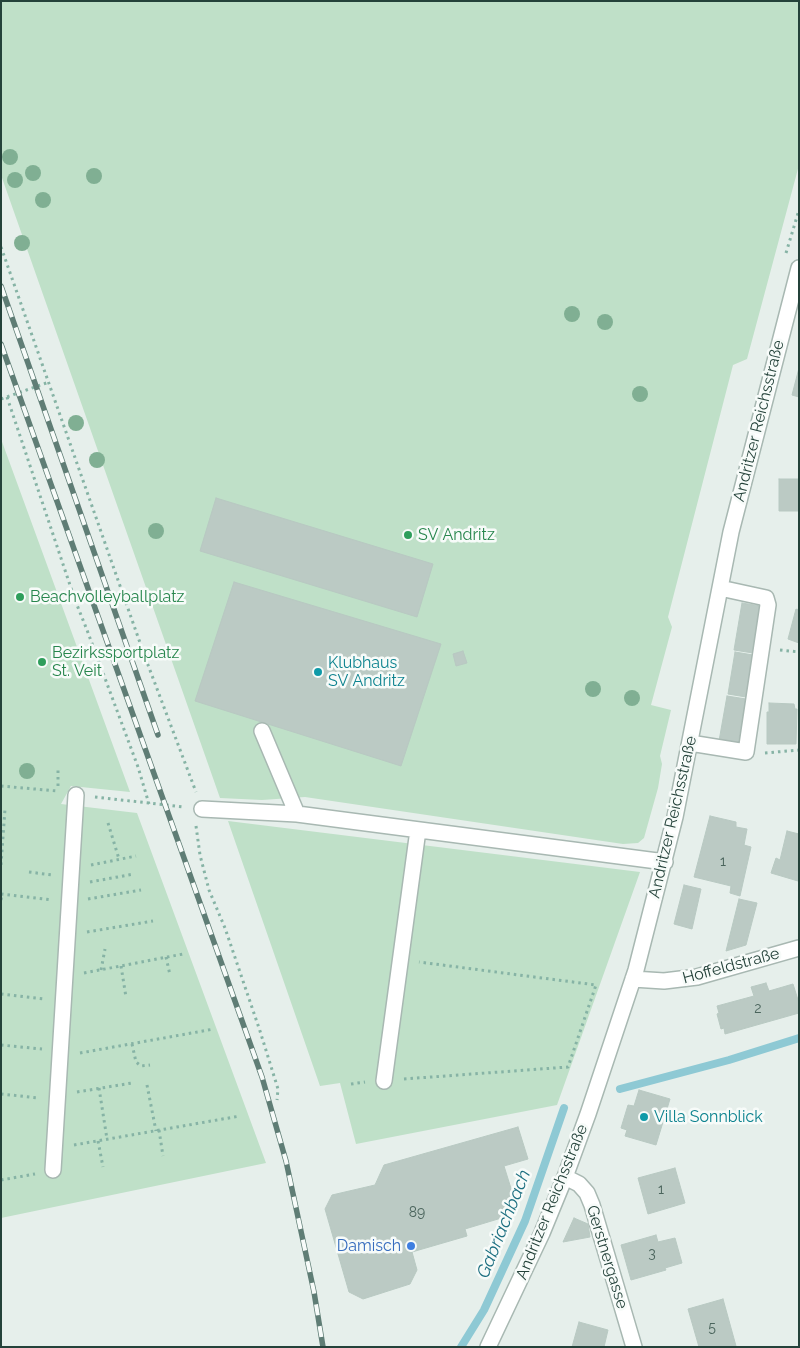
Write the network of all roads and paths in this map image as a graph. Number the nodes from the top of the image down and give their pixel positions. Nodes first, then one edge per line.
1 (1, 246) edge
2 (799, 268) edge
3 (49, 382) junction
4 (6, 397) junction
5 (1, 399) edge
6 (720, 588) junction
7 (262, 731) dead end
8 (690, 743) junction
9 (799, 750) edge
10 (746, 752) junction
11 (58, 769) dead end
12 (1, 786) edge
13 (76, 795) joint
14 (149, 804) junction
15 (5, 809) dead end
16 (202, 809) junction
17 (297, 814) junction
18 (3, 823) edge
19 (108, 823) dead end
20 (418, 830) junction
21 (136, 856) dead end
22 (120, 859) junction
23 (665, 862) junction
24 (1, 865) edge
25 (71, 868) junction
26 (134, 874) dead end
27 (70, 885) junction
28 (2, 894) edge
29 (1, 900) edge
30 (153, 921) dead end
31 (67, 936) junction
32 (799, 948) edge
33 (106, 949) dead end
34 (183, 954) dead end
35 (166, 957) junction
36 (400, 959) junction
37 (121, 966) junction
38 (101, 970) junction
39 (170, 975) dead end
40 (64, 977) junction
41 (633, 979) junction
42 (1, 994) edge
43 (126, 997) dead end
44 (63, 1002) junction
45 (214, 1030) dead end
46 (132, 1044) junction
47 (1, 1045) edge
48 (60, 1054) junction
49 (150, 1064) dead end
50 (384, 1080) junction
51 (132, 1083) dead end
52 (351, 1084) dead end
53 (147, 1085) dead end
54 (100, 1088) junction
55 (1, 1094) edge
56 (57, 1098) junction
57 (278, 1100) dead end
58 (240, 1116) dead end
59 (157, 1130) junction
60 (107, 1139) junction
61 (98, 1141) junction
62 (54, 1149) junction
63 (163, 1156) dead end
64 (103, 1167) dead end
65 (53, 1170) joint
66 (565, 1177) junction
67 (1, 1180) edge
68 (488, 1347) edge
69 (634, 1347) edge

1 - 3 path
2 - 6 street, Andritzer Reichsstraße
3 - 4 path
3 - 16 path
4 - 5 path
4 - 14 path
6 - 8 street, Andritzer Reichsstraße
6 - 10 street
7 - 17 street
8 - 10 street
8 - 23 street, Andritzer Reichsstraße
9 - 10 path
11 - 12 path
13 - 14 path
13 - 25 street
14 - 16 path
15 - 18 path
16 - 17 street
16 - 57 path
17 - 20 street
18 - 24 path
19 - 22 path
20 - 23 street
20 - 36 street
21 - 22 path
22 - 25 path
23 - 41 street, Andritzer Reichsstraße
25 - 27 street
26 - 27 path
27 - 31 street
28 - 29 path
30 - 31 path
31 - 40 street
32 - 41 street, Hoffeldstraße
33 - 38 path
34 - 35 path
35 - 37 path
35 - 39 path
36 - 50 street
36 - 50 path
37 - 38 path
37 - 43 path
38 - 40 path
40 - 44 street
41 - 66 street, Andritzer Reichsstraße
42 - 44 path
44 - 48 street
45 - 46 path
46 - 48 path
46 - 49 path
47 - 48 path
48 - 56 street
50 - 52 path
51 - 54 path
53 - 59 path
54 - 56 path
54 - 60 path
55 - 56 path
56 - 62 street
58 - 59 path
59 - 60 path
59 - 63 path
60 - 61 path
61 - 62 path
61 - 64 path
62 - 65 street
65 - 67 path
66 - 68 street, Andritzer Reichsstraße
66 - 69 street, Gerstnergasse

